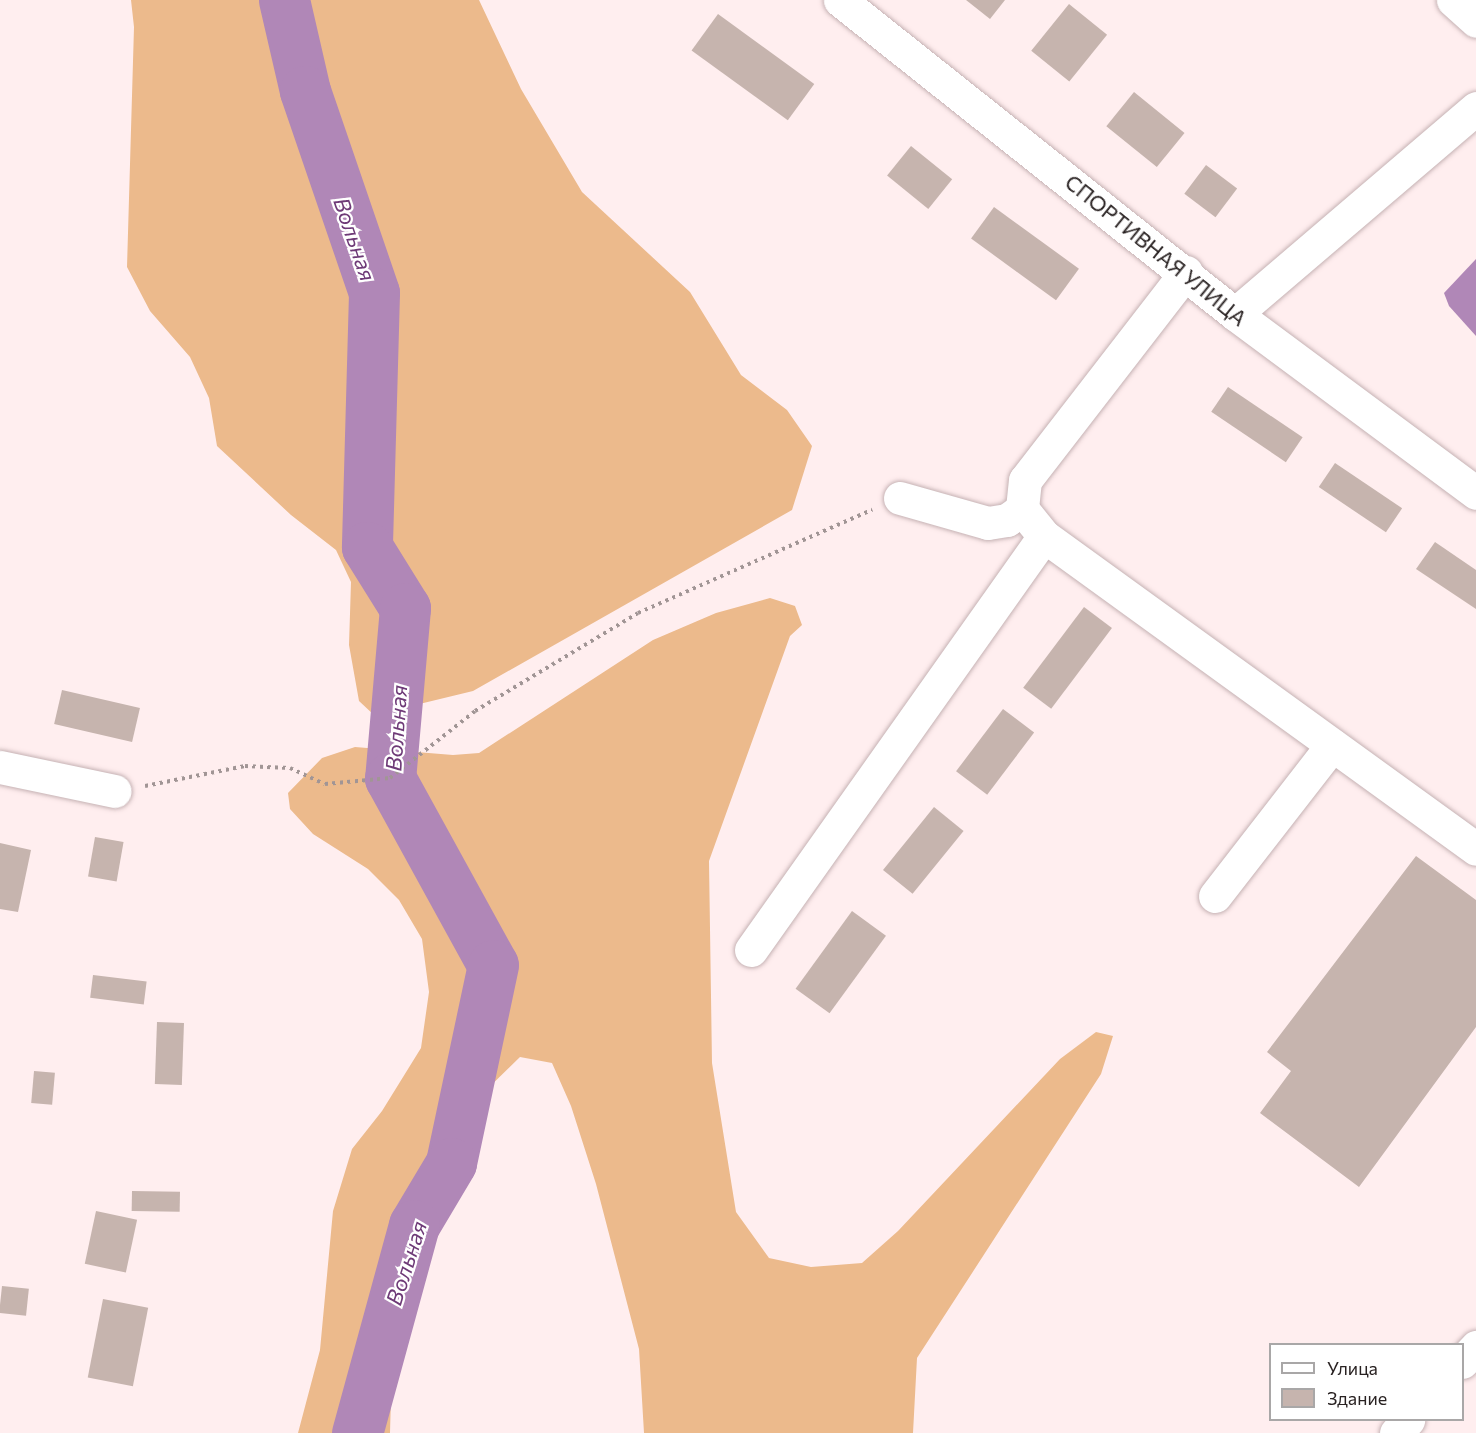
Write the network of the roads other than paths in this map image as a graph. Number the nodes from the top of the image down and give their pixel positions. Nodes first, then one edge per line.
1 (840, 0) edge
2 (1454, 0) edge
3 (1476, 21) edge
4 (1476, 108) edge
5 (1186, 272) junction
6 (1235, 314) junction
7 (1476, 493) edge
8 (900, 498) road end
9 (1022, 509) junction
10 (1044, 536) junction
11 (1332, 745) junction
12 (0, 767) edge
13 (115, 791) road end
14 (1476, 849) edge
15 (1215, 896) dead end
16 (751, 950) dead end
17 (1476, 1347) edge
18 (1464, 1360) edge
19 (1406, 1421) edge
20 (1396, 1433) edge

1 - 5 street, СПОРТИВНАЯ УЛИЦА
2 - 3 street
4 - 6 street
5 - 6 street, СПОРТИВНАЯ УЛИЦА
5 - 9 street
6 - 7 street, СПОРТИВНАЯ УЛИЦА
8 - 9 street
9 - 10 street
10 - 11 street
10 - 16 street
11 - 14 street
11 - 15 street
12 - 13 street
17 - 18 street
19 - 20 street

